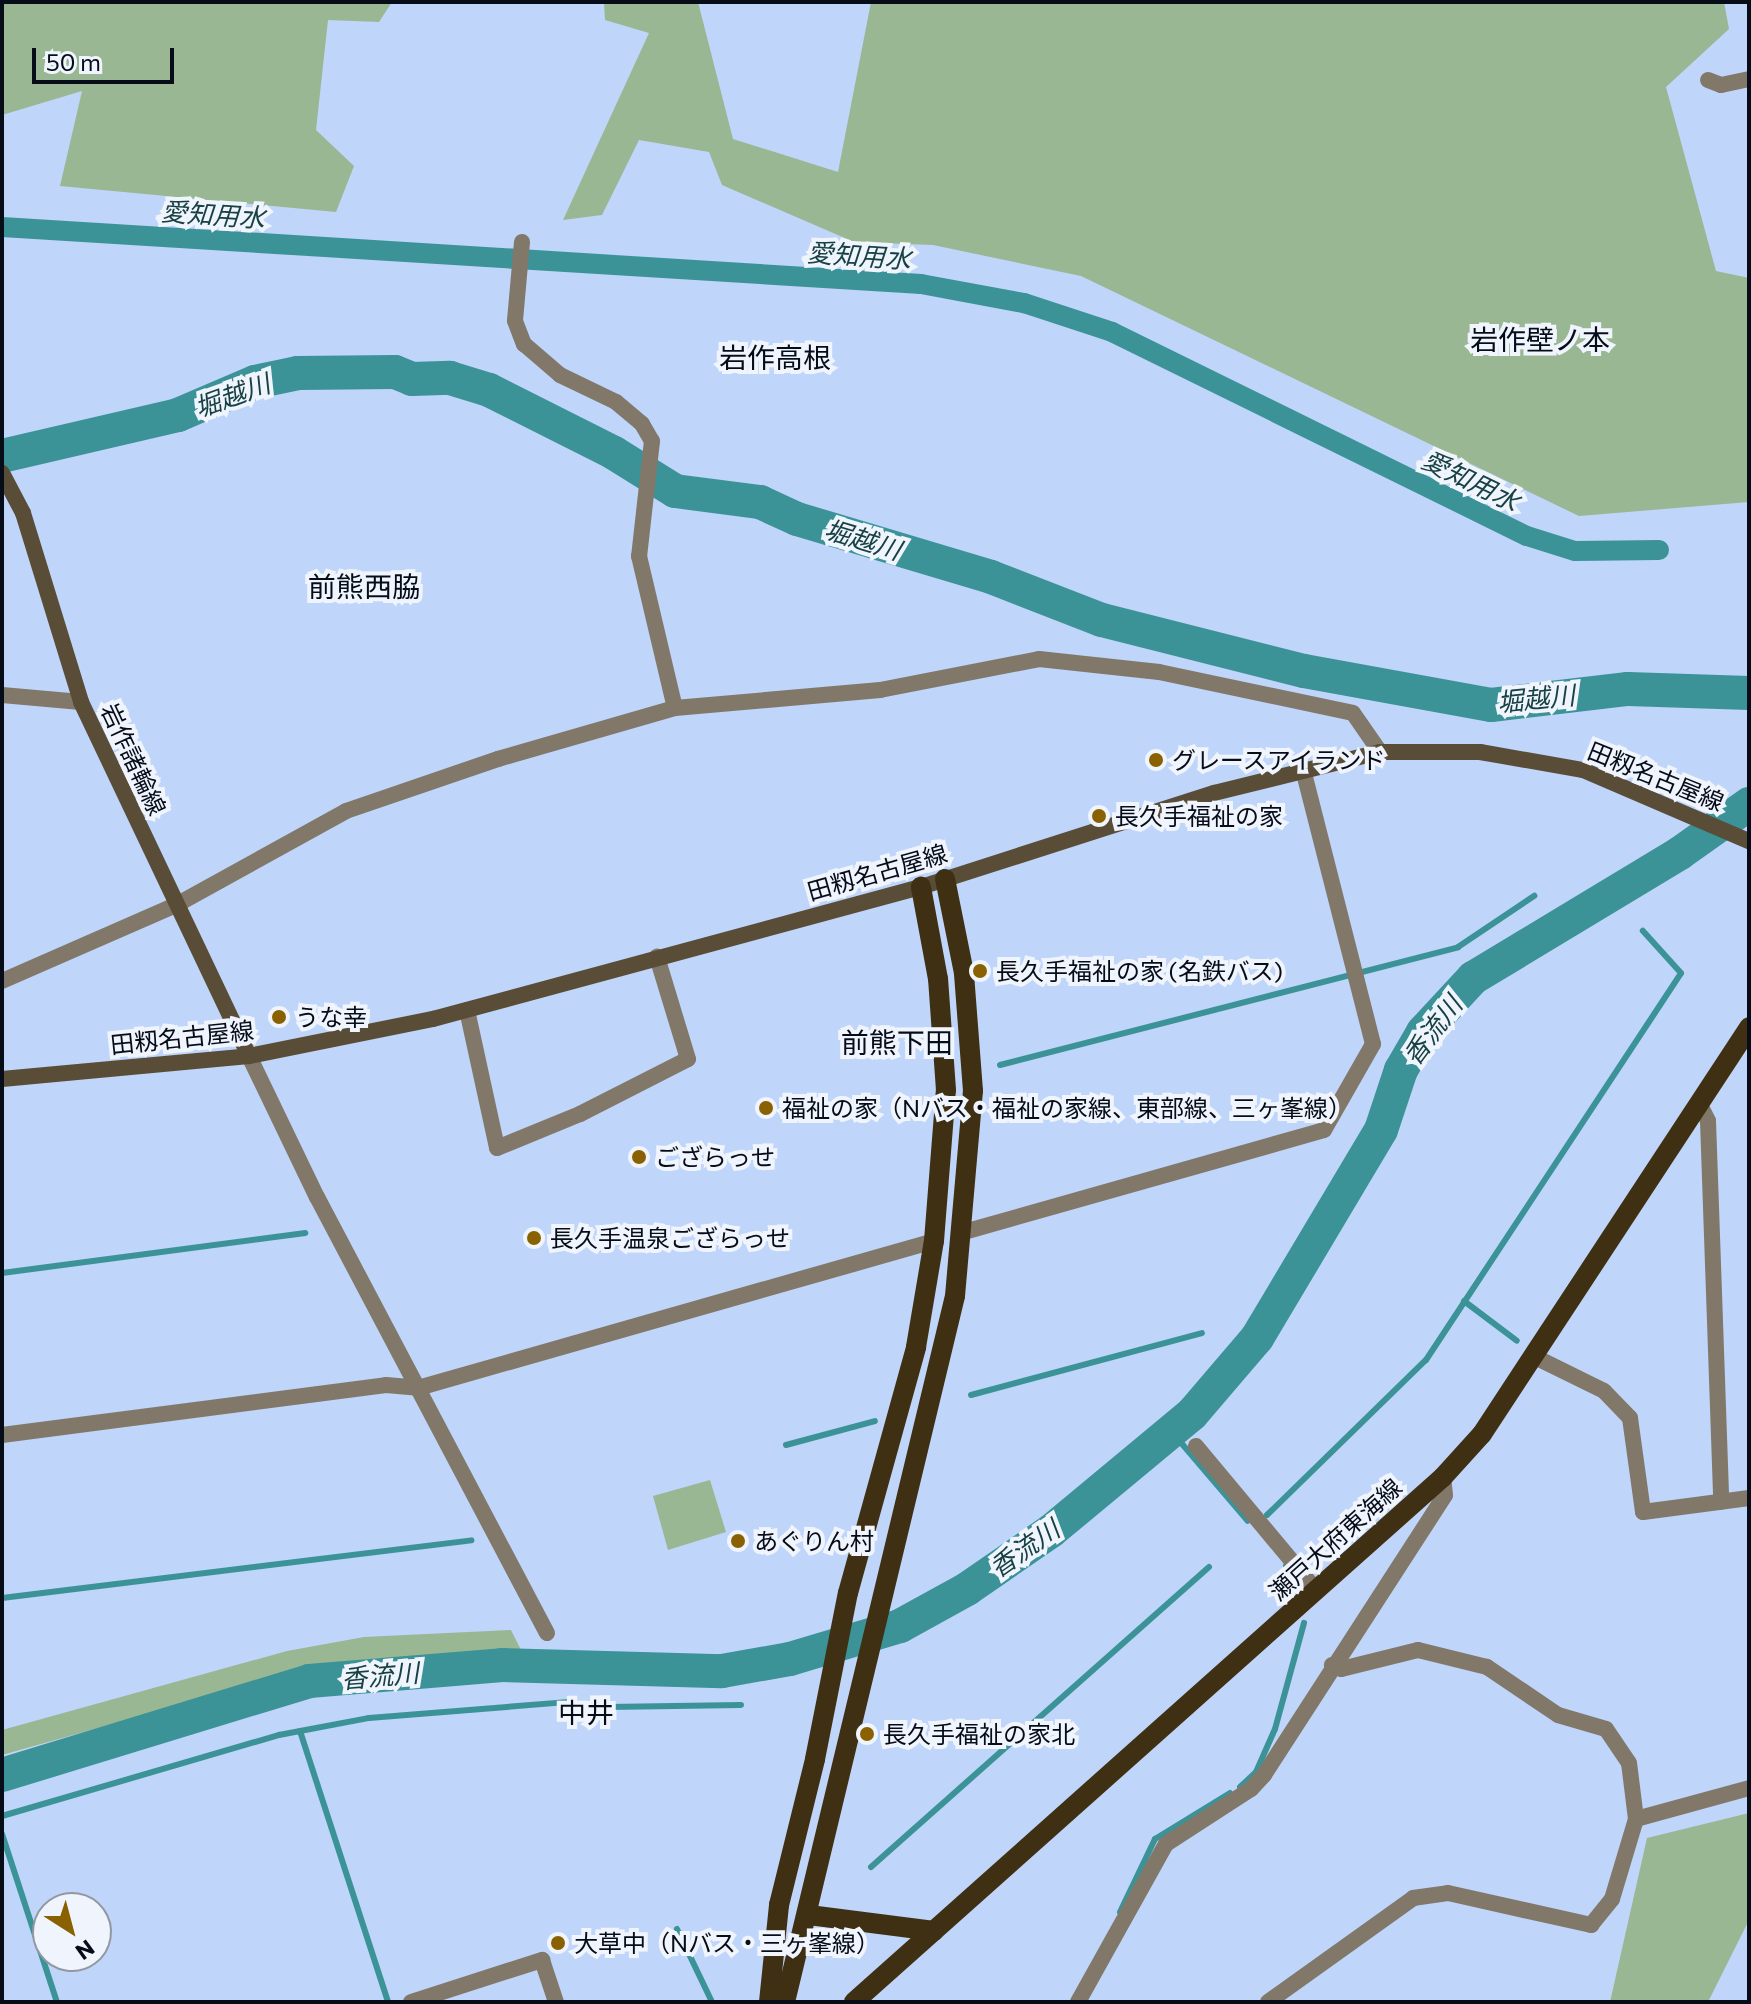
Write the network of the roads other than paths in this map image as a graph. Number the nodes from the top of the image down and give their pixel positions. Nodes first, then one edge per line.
1 (1749, 79) edge
2 (1708, 80) dead end
3 (522, 242) dead end
4 (2, 473) edge
5 (2, 695) edge
6 (81, 702) junction
7 (675, 708) junction
8 (1380, 752) junction
9 (1303, 769) junction
10 (1749, 841) edge
11 (945, 879) junction
12 (921, 887) junction
13 (176, 905) junction
14 (657, 957) junction
15 (2, 981) edge
16 (467, 1010) junction
17 (1749, 1027) edge
18 (249, 1056) junction
19 (2, 1079) edge
20 (1699, 1103) junction
21 (964, 1232) junction
22 (934, 1241) junction
23 (1533, 1356) junction
24 (418, 1388) junction
25 (2, 1435) edge
26 (1196, 1446) dead end
27 (1443, 1477) junction
28 (1749, 1498) edge
29 (1721, 1502) junction
30 (1316, 1590) junction
31 (547, 1633) dead end
32 (1332, 1665) junction
33 (1749, 1788) edge
34 (1636, 1819) junction
35 (809, 1915) junction
36 (934, 1931) junction
37 (411, 2002) edge
38 (556, 2002) edge
39 (769, 2002) edge
40 (785, 2002) edge
41 (854, 2002) edge
42 (1078, 2002) edge
43 (1268, 2002) edge

1 - 2 street
3 - 7 street
4 - 6 main road, 岩作諸輪線
5 - 6 street
6 - 13 main road, 岩作諸輪線
7 - 8 street
7 - 13 street
8 - 9 main road, 田籾名古屋線
8 - 10 main road, 田籾名古屋線
9 - 11 main road, 田籾名古屋線
9 - 21 street
11 - 12 main road, 田籾名古屋線
11 - 21 main road
12 - 14 main road, 田籾名古屋線
12 - 22 main road
13 - 15 street
13 - 18 main road, 岩作諸輪線
14 - 16 main road, 田籾名古屋線
14 - 16 street
16 - 18 main road, 田籾名古屋線
17 - 20 main road, 瀬戸大府東海線
18 - 19 main road, 田籾名古屋線
18 - 24 street
20 - 23 main road, 瀬戸大府東海線
20 - 29 street
21 - 35 main road
22 - 24 street
22 - 39 main road
23 - 27 main road, 瀬戸大府東海線
23 - 29 street
24 - 25 street
24 - 31 street
26 - 30 street
27 - 30 main road, 瀬戸大府東海線
27 - 32 street
28 - 29 street
30 - 36 main road, 瀬戸大府東海線
32 - 34 street
32 - 42 street
33 - 34 street
34 - 43 street
35 - 36 main road
35 - 40 main road
36 - 41 main road, 瀬戸大府東海線
37 - 38 street

